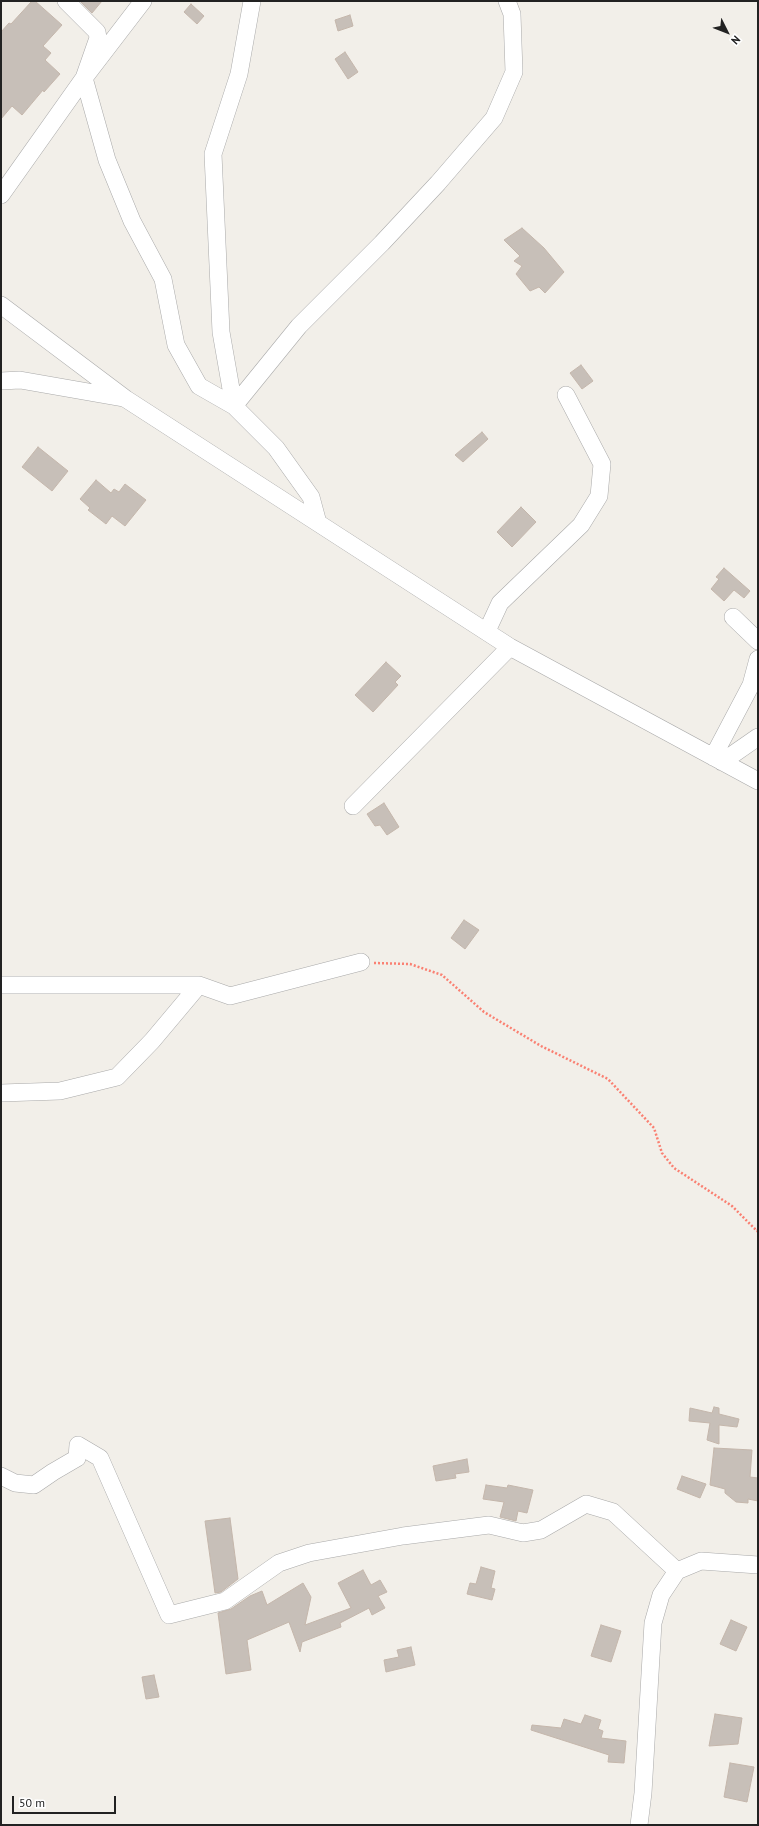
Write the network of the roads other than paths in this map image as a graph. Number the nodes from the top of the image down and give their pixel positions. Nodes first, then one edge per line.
1 (66, 1) edge
2 (143, 1) edge
3 (252, 1) edge
4 (507, 1) edge
5 (84, 78) junction
6 (1, 196) edge
7 (1, 305) edge
8 (1, 381) edge
9 (566, 395) dead end
10 (126, 398) junction
11 (234, 406) junction
12 (318, 523) junction
13 (733, 617) dead end
14 (487, 631) junction
15 (758, 641) edge
16 (510, 647) junction
17 (758, 659) edge
18 (758, 737) edge
19 (718, 759) junction
20 (758, 781) edge
21 (353, 806) dead end
22 (361, 962) road end
23 (1, 985) edge
24 (199, 985) junction
25 (1, 1093) edge
26 (1, 1476) edge
27 (758, 1565) edge
28 (677, 1571) junction
29 (639, 1825) edge

1 - 5 street
2 - 5 street
3 - 11 street
4 - 11 street
5 - 6 street
5 - 11 street
7 - 10 street
8 - 10 street
9 - 14 street
10 - 12 street
11 - 12 street
12 - 14 street
13 - 15 street
14 - 16 street
16 - 19 street
16 - 21 street
17 - 19 street
18 - 19 street
19 - 20 street
22 - 24 street
23 - 24 street
24 - 25 street
26 - 28 street
27 - 28 street
28 - 29 street

